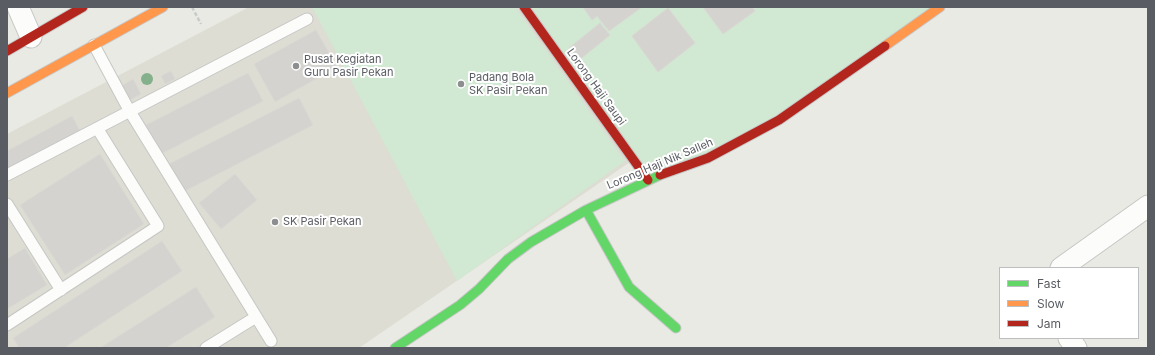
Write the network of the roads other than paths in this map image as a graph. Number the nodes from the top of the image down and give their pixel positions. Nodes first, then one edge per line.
1 (18, 7) edge
2 (83, 7) edge
3 (162, 7) edge
4 (524, 7) edge
5 (940, 7) edge
6 (307, 19) dead end
7 (31, 37) junction
8 (94, 45) junction
9 (7, 51) edge
10 (7, 93) edge
11 (129, 110) junction
12 (97, 128) junction
13 (7, 175) edge
14 (648, 180) junction
15 (7, 204) edge
16 (586, 210) junction
17 (1145, 214) edge
18 (1063, 267) edge
19 (61, 290) junction
20 (256, 317) junction
21 (7, 325) edge
22 (676, 328) dead end
23 (1070, 339) edge
24 (271, 341) dead end
25 (206, 348) edge
26 (395, 348) edge
27 (1076, 348) edge

1 - 7 street
2 - 7 main road
3 - 8 main road
4 - 14 main road, Lorong Haji Saupi
5 - 14 main road, Lorong Haji Nik Salleh
6 - 11 lane
7 - 9 main road
8 - 10 main road
8 - 11 lane
11 - 12 lane
11 - 20 lane
12 - 13 lane
12 - 19 lane
14 - 16 main road, Lorong Haji Nik Salleh
15 - 19 lane
16 - 22 main road
16 - 26 main road, Lorong Haji Nik Salleh
17 - 18 street
19 - 21 lane
20 - 24 lane
20 - 25 lane
23 - 27 street

